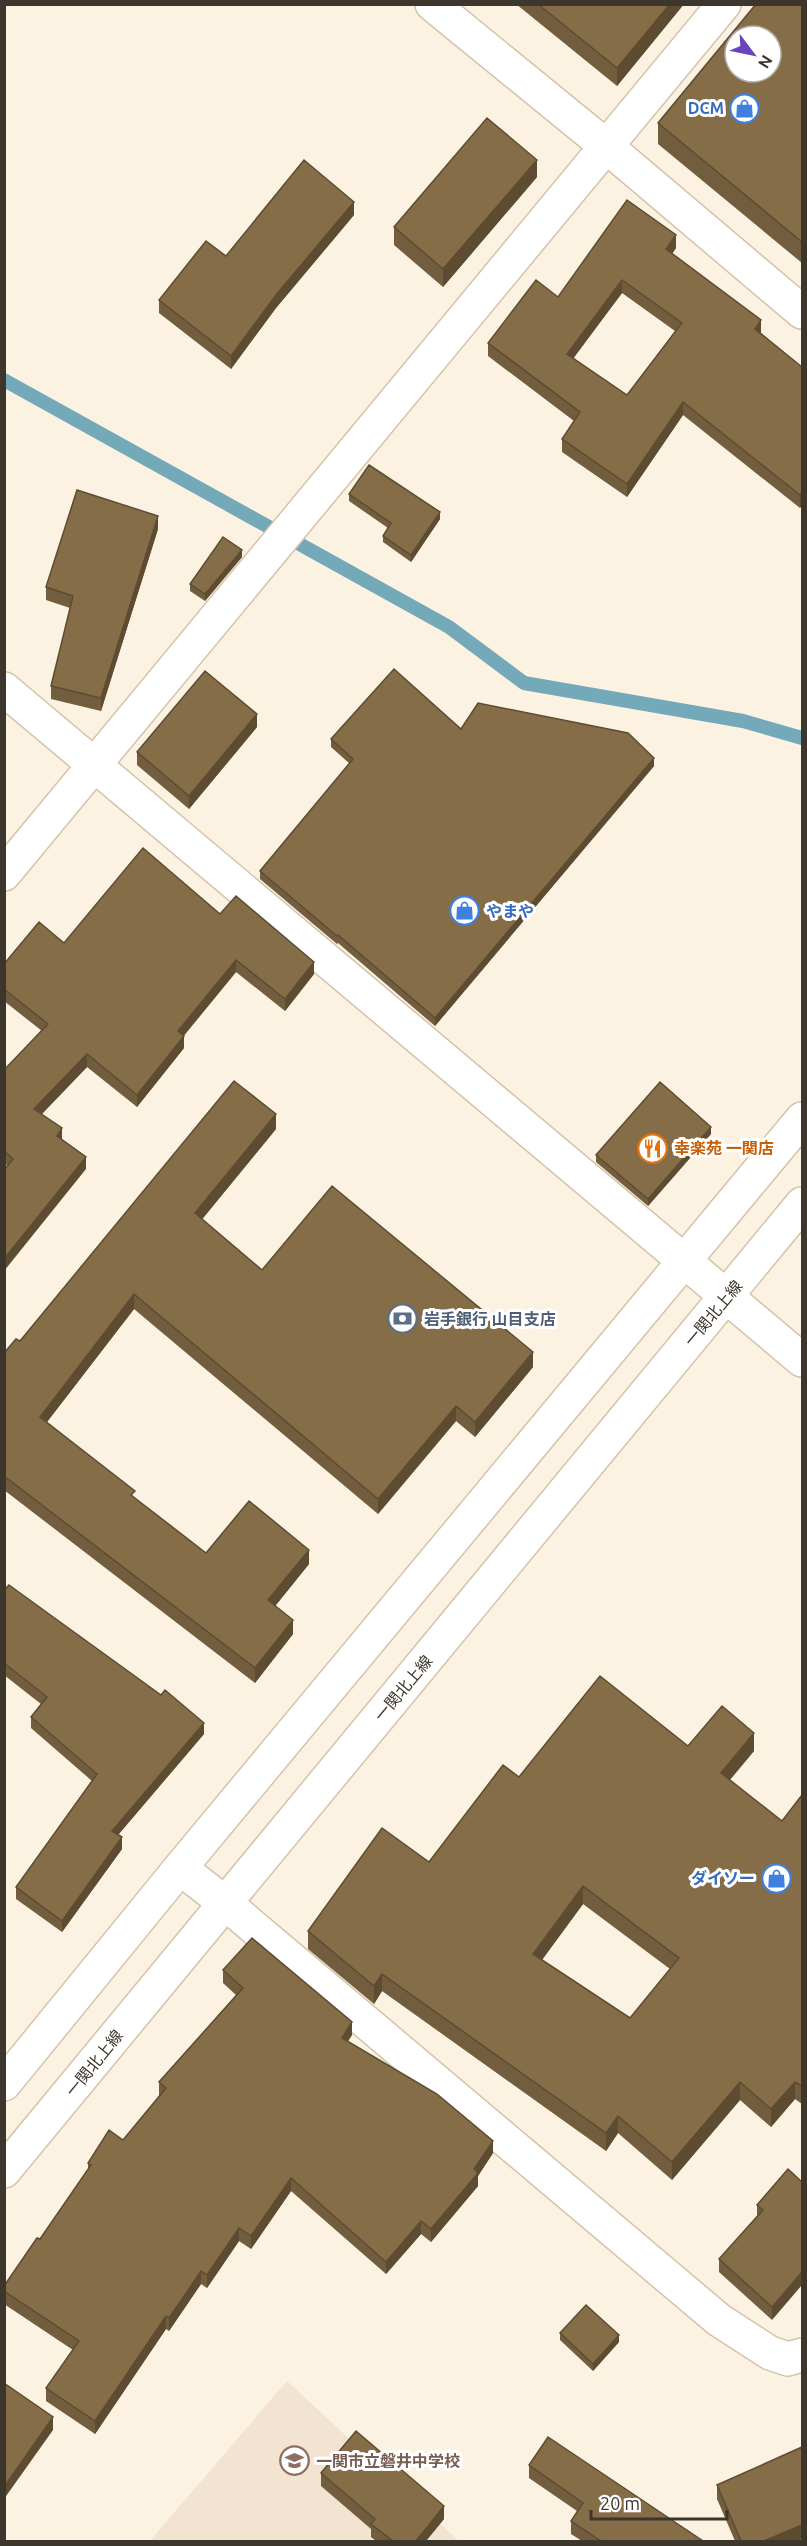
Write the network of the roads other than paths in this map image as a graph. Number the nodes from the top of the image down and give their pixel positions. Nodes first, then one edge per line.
1 (432, 4) edge
2 (724, 4) edge
3 (606, 146) junction
4 (802, 312) edge
5 (4, 689) edge
6 (95, 763) junction
7 (4, 874) edge
8 (802, 1119) edge
9 (802, 1204) edge
10 (686, 1261) junction
11 (726, 1298) junction
12 (802, 1360) edge
13 (180, 1868) junction
14 (225, 1903) junction
15 (4, 2084) edge
16 (4, 2172) edge
17 (802, 2355) edge

1 - 3 street
2 - 3 street
3 - 4 street
3 - 6 street
5 - 6 street
6 - 7 street
6 - 10 street
8 - 10 street
9 - 11 street, 一関北上線
10 - 11 street
10 - 13 street
11 - 12 street
11 - 14 street, 一関北上線
13 - 14 street
13 - 15 street
14 - 16 street, 一関北上線
14 - 17 street

